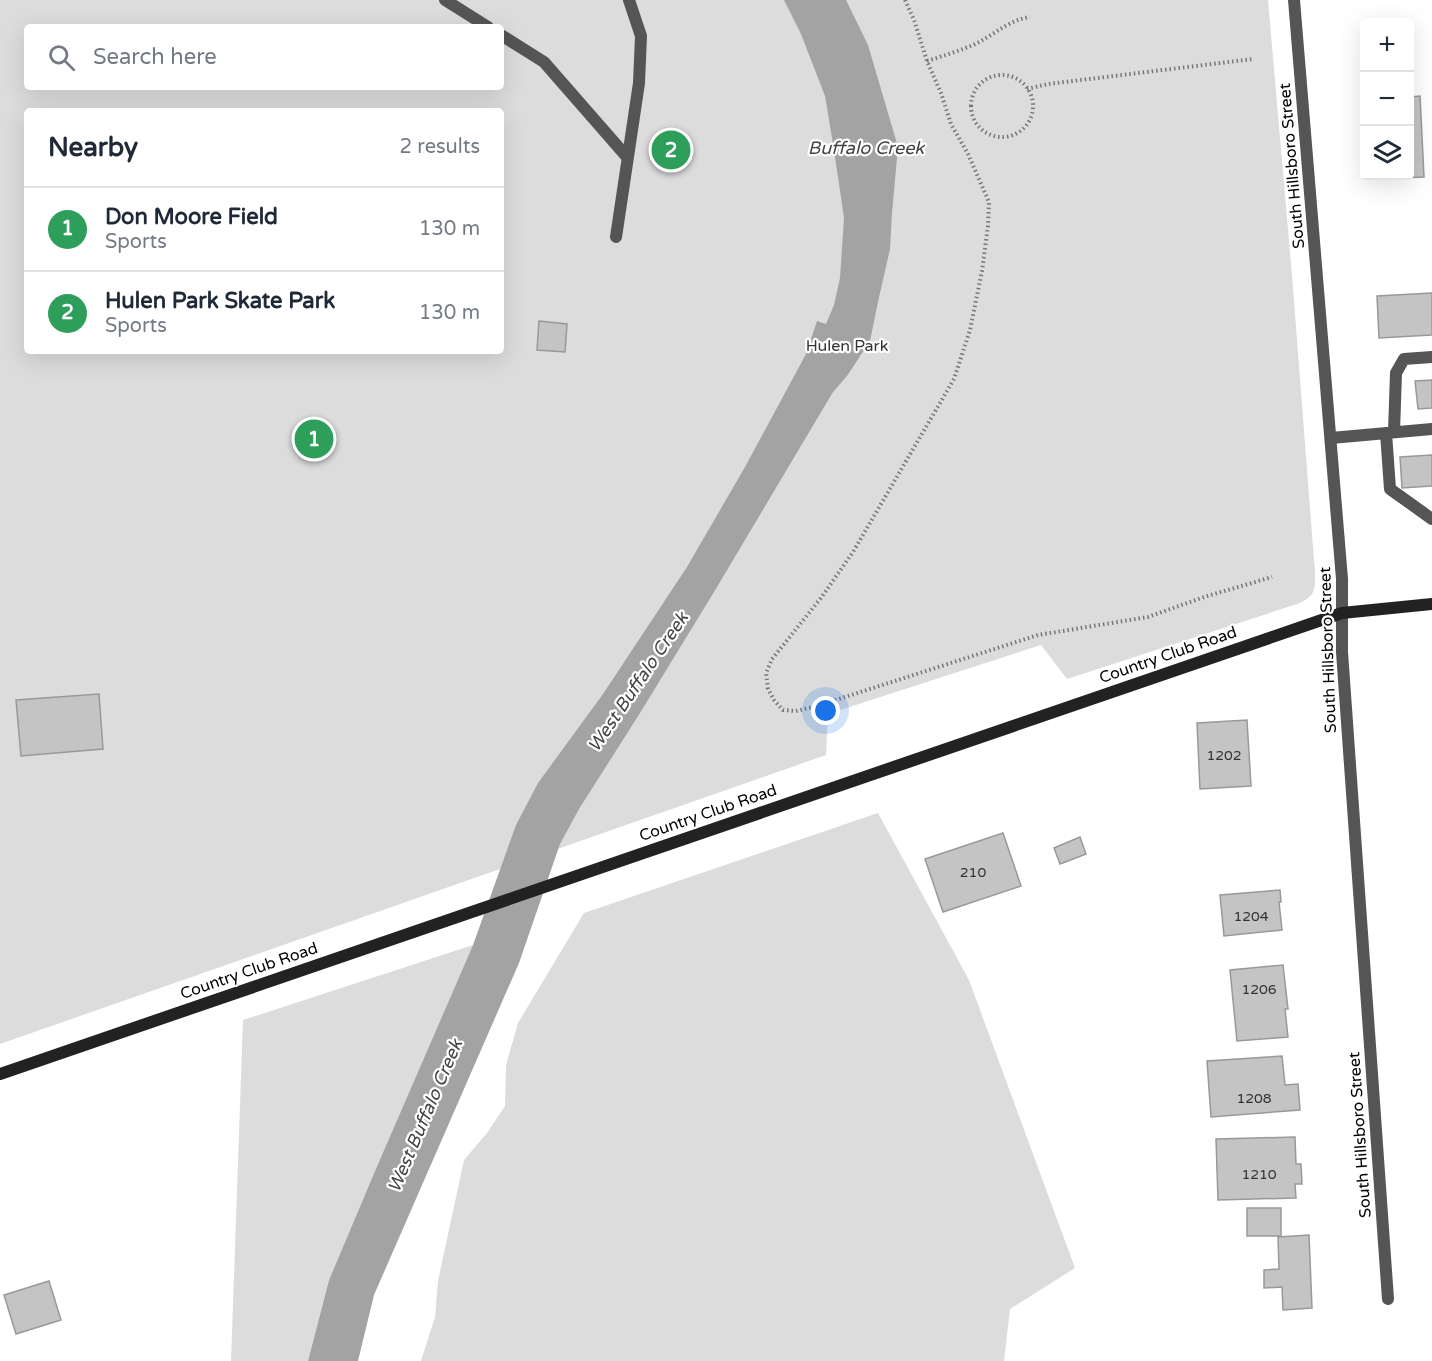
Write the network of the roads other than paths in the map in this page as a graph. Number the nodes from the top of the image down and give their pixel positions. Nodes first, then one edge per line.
1 (445, 0) edge
2 (629, 0) edge
3 (1294, 0) edge
4 (483, 24) edge
5 (504, 37) edge
6 (627, 158) junction
7 (616, 237) dead end
8 (1432, 357) edge
9 (1432, 429) edge
10 (1390, 432) junction
11 (1331, 438) junction
12 (1432, 519) edge
13 (1432, 604) edge
14 (1342, 613) junction
15 (0, 1074) edge
16 (1388, 1299) dead end

1 - 4 street
2 - 6 street
3 - 11 street, South Hillsboro Street
5 - 6 street
6 - 7 street
8 - 10 street
9 - 10 street
10 - 11 street
10 - 12 street
11 - 14 street, South Hillsboro Street
13 - 14 main road, Country Club Road
14 - 15 main road, Country Club Road
14 - 16 street, South Hillsboro Street

